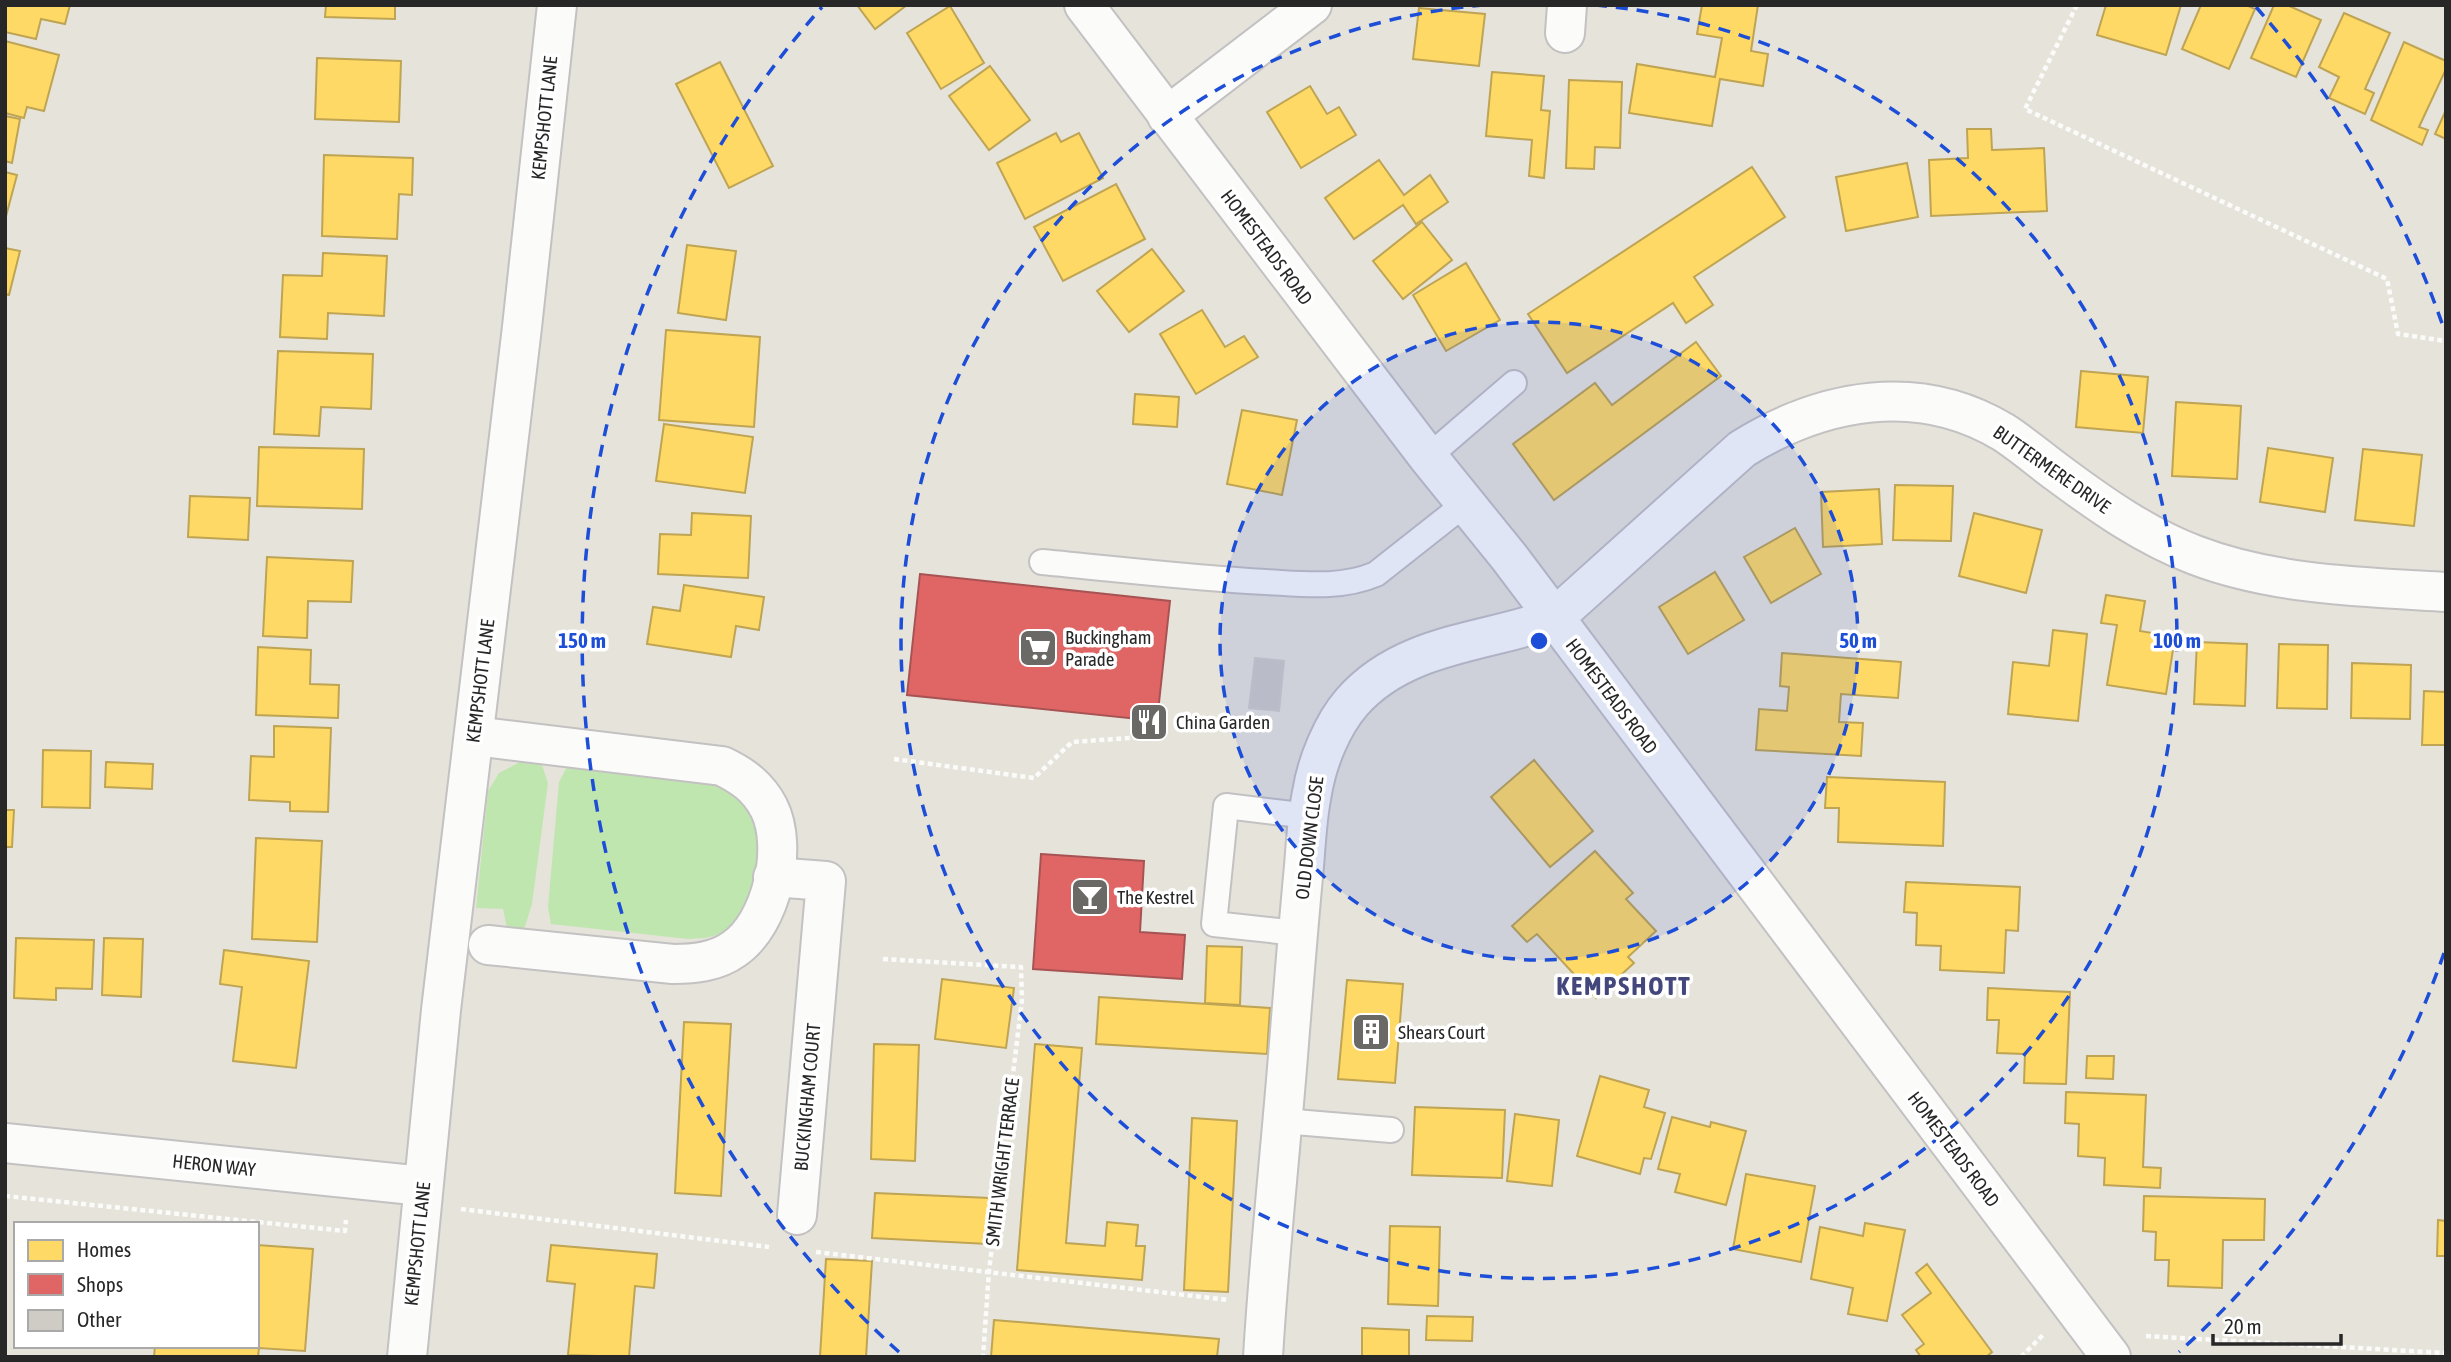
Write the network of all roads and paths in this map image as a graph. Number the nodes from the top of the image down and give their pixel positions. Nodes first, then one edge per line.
1 (557, 5) edge
2 (1084, 5) edge
3 (1312, 5) edge
4 (2077, 5) edge
5 (1167, 117) junction
6 (2446, 341) edge
7 (1514, 383) dead end
8 (1427, 457) junction
9 (1466, 503) junction
10 (1042, 562) dead end
11 (2446, 592) edge
12 (1554, 618) junction
13 (474, 736) junction
14 (1158, 736) dead end
15 (894, 759) dead end
16 (1309, 816) junction
17 (774, 877) junction
18 (1297, 933) junction
19 (488, 946) dead end
20 (883, 959) dead end
21 (1283, 1121) junction
22 (1391, 1130) dead end
23 (5, 1143) edge
24 (352, 1180) junction
25 (423, 1186) junction
26 (5, 1196) edge
27 (454, 1208) dead end
28 (258, 1222) edge
29 (259, 1222) edge
30 (794, 1238) junction
31 (989, 1272) junction
32 (1266, 1304) junction
33 (2047, 1332) dead end
34 (2123, 1346) edge
35 (2446, 1353) edge
36 (407, 1357) edge
37 (983, 1357) edge
38 (1263, 1357) edge
39 (2021, 1357) edge

1 - 13 street, KEMPSHOTT LANE
2 - 5 street, HOMESTEADS ROAD
3 - 5 street
4 - 6 path
5 - 8 street, HOMESTEADS ROAD
7 - 8 lane
8 - 9 street, HOMESTEADS ROAD
9 - 10 lane
9 - 12 street, HOMESTEADS ROAD
11 - 12 street, BUTTERMERE DRIVE
12 - 16 street, OLD DOWN CLOSE
12 - 34 street, HOMESTEADS ROAD
13 - 17 street
13 - 25 street, KEMPSHOTT LANE
14 - 15 path
16 - 18 street, OLD DOWN CLOSE
16 - 18 lane
17 - 19 street
17 - 30 street, BUCKINGHAM COURT
18 - 21 street, OLD DOWN CLOSE
20 - 31 path, SMITH WRIGHT TERRACE
21 - 22 lane
21 - 32 street
23 - 24 street, HERON WAY
24 - 25 street, HERON WAY
24 - 29 path
25 - 36 street, KEMPSHOTT LANE
26 - 28 path
27 - 30 path
30 - 31 path
31 - 32 path
31 - 37 path, SMITH WRIGHT TERRACE
32 - 38 street
33 - 39 path
34 - 35 path

